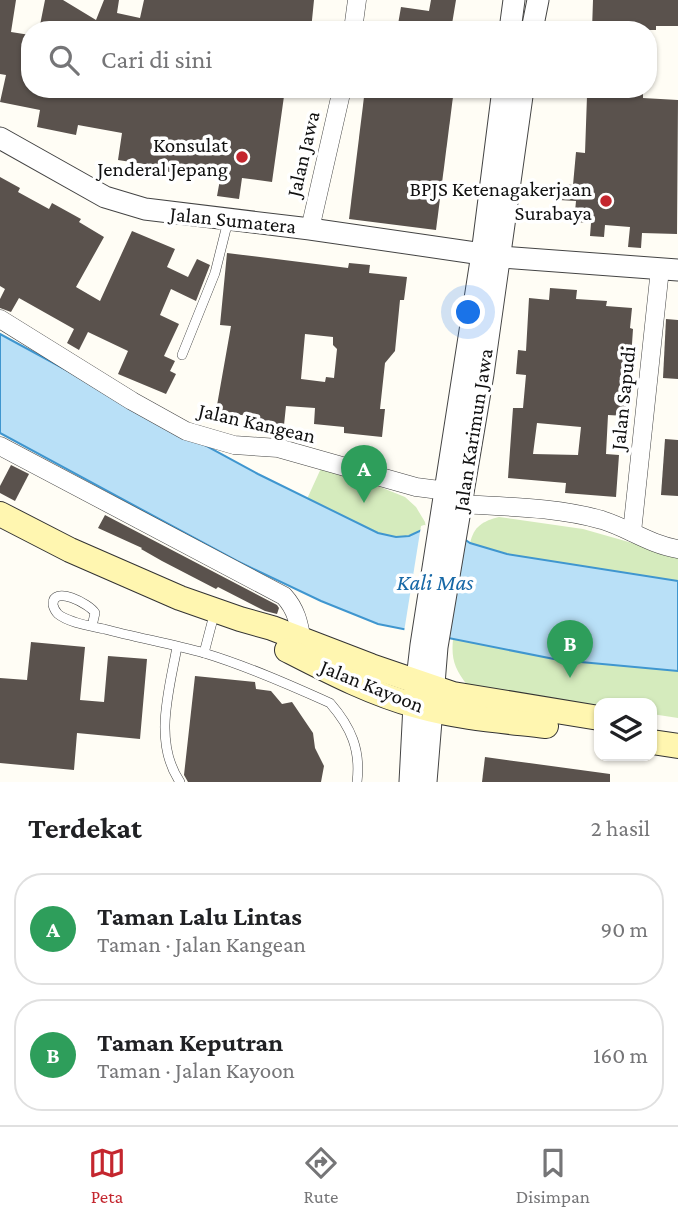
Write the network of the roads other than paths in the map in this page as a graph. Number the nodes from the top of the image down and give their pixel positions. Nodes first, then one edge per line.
1 (357, 0) edge
2 (514, 0) edge
3 (538, 0) edge
4 (354, 21) edge
5 (511, 21) edge
6 (534, 21) edge
7 (340, 98) edge
8 (502, 98) edge
9 (521, 98) edge
10 (2, 143) edge
11 (228, 221) junction
12 (310, 229) junction
13 (491, 255) junction
14 (669, 270) edge
15 (0, 319) edge
16 (182, 355) dead end
17 (0, 446) edge
18 (454, 498) junction
19 (0, 514) edge
20 (632, 532) junction
21 (678, 549) edge
22 (216, 611) junction
23 (240, 620) junction
24 (92, 626) junction
25 (302, 640) junction
26 (177, 647) junction
27 (204, 653) junction
28 (424, 696) junction
29 (594, 717) edge
30 (657, 727) edge
31 (678, 730) edge
32 (594, 732) edge
33 (657, 742) edge
34 (678, 746) edge
35 (180, 782) edge
36 (358, 782) edge
37 (410, 782) edge
38 (426, 782) edge

1 - 4 street
2 - 5 street
3 - 6 street
7 - 12 street, Jalan Jawa
8 - 13 street, Jalan Karimun Jawa
9 - 13 street, Jalan Karimun Jawa
10 - 11 street, Jalan Sumatera
11 - 12 street, Jalan Sumatera
11 - 16 lane
12 - 13 street, Jalan Sumatera
13 - 14 street, Jalan Sumatera
13 - 18 street, Jalan Karimun Jawa
14 - 20 street, Jalan Sapudi
15 - 18 street, Jalan Kangean
17 - 25 street
18 - 20 street, Jalan Kangean
18 - 28 street, Jalan Karimun Jawa
19 - 22 main road, Jalan Kayoon
20 - 21 street, Jalan Kangean
22 - 23 main road, Jalan Kayoon
22 - 27 lane
23 - 25 main road, Jalan Kayoon
23 - 28 main road, Jalan Kayoon
24 - 24 lane
24 - 26 lane
25 - 28 main road, Jalan Kayoon
26 - 27 lane
26 - 35 lane
27 - 36 lane
28 - 29 main road, Jalan Kayoon
28 - 32 main road, Jalan Kayoon
28 - 37 street
28 - 38 street
30 - 31 main road
33 - 34 main road

